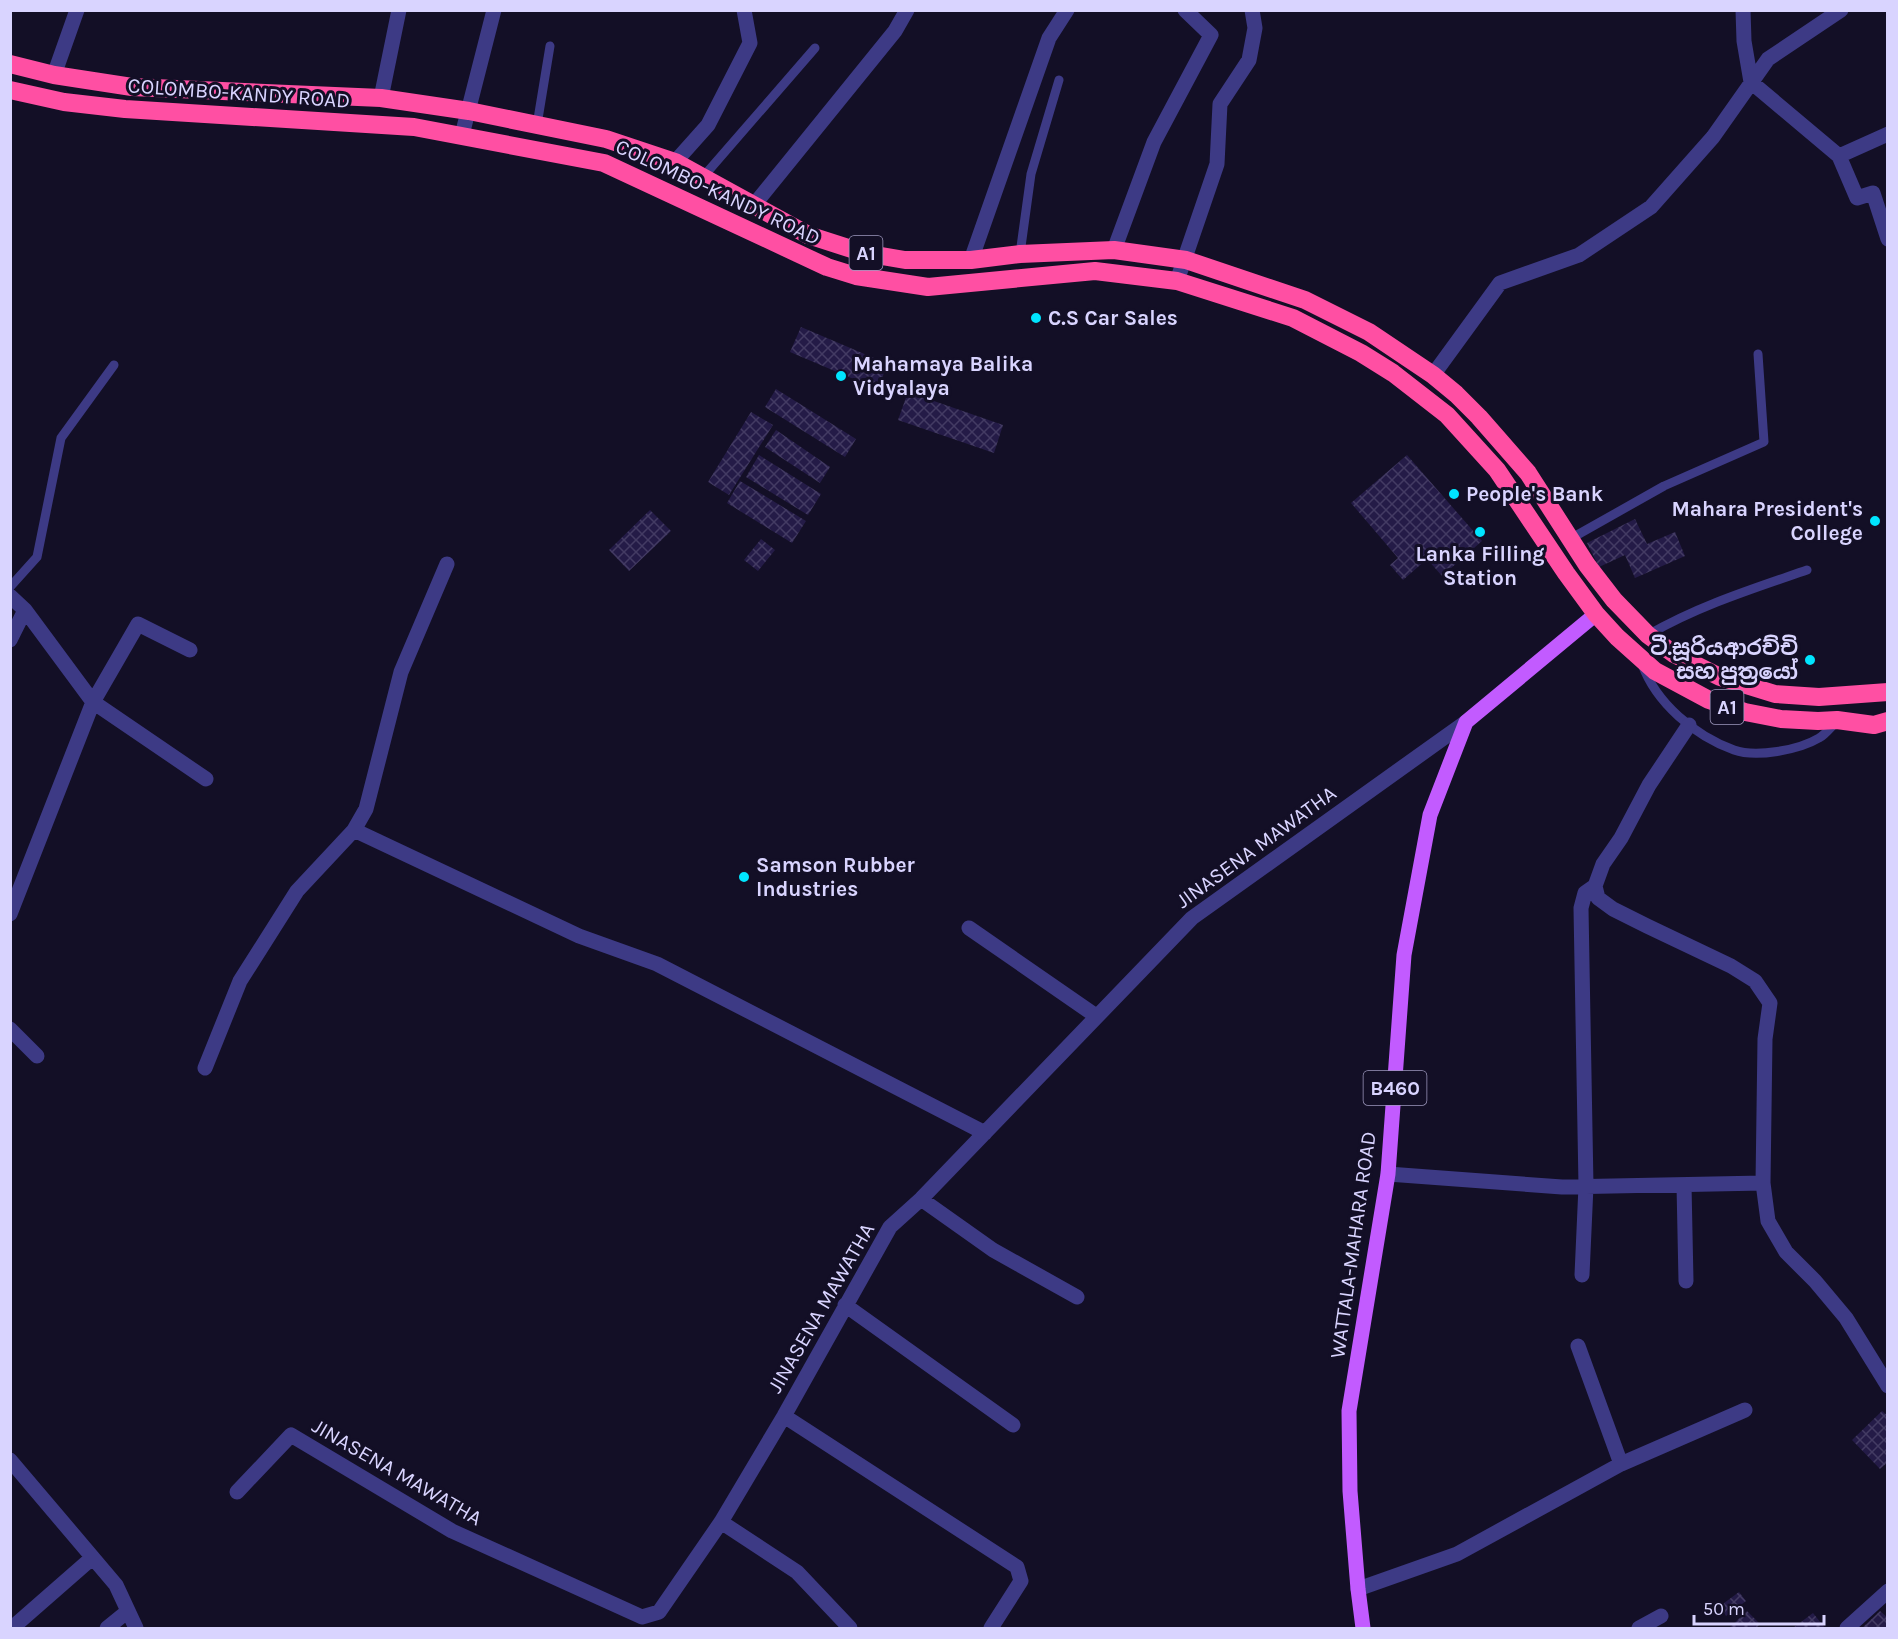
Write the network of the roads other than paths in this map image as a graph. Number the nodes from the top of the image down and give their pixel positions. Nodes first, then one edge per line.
1 (77, 10) edge
2 (399, 10) edge
3 (494, 10) edge
4 (744, 10) edge
5 (907, 10) edge
6 (1067, 10) edge
7 (1185, 10) edge
8 (1252, 10) edge
9 (1743, 10) edge
10 (1841, 10) edge
11 (550, 46) dead end
12 (815, 48) dead end
13 (10, 64) edge
14 (54, 75) junction
15 (1059, 80) dead end
16 (1751, 82) junction
17 (10, 90) edge
18 (381, 98) junction
19 (469, 111) junction
20 (537, 125) junction
21 (1887, 134) edge
22 (462, 135) junction
23 (1839, 156) junction
24 (675, 162) junction
25 (704, 177) junction
26 (754, 205) junction
27 (1887, 239) edge
28 (1114, 250) junction
29 (1020, 254) junction
30 (971, 260) junction
31 (1186, 260) junction
32 (1178, 282) junction
33 (1758, 354) dead end
34 (114, 364) dead end
35 (1433, 375) junction
36 (1570, 539) junction
37 (447, 564) dead end
38 (1807, 570) dead end
39 (10, 587) edge
40 (10, 596) edge
41 (25, 610) junction
42 (1596, 614) junction
43 (1648, 635) junction
44 (10, 640) edge
45 (190, 650) dead end
46 (1639, 657) junction
47 (1887, 692) edge
48 (93, 702) junction
49 (1837, 720) junction
50 (1887, 720) edge
51 (1466, 722) junction
52 (1689, 725) junction
53 (206, 779) dead end
54 (354, 830) junction
55 (1594, 886) junction
56 (10, 914) edge
57 (969, 928) dead end
58 (1096, 1016) junction
59 (10, 1029) edge
60 (37, 1056) dead end
61 (205, 1068) dead end
62 (985, 1133) junction
63 (1388, 1174) junction
64 (1763, 1183) junction
65 (1684, 1185) junction
66 (1586, 1186) junction
67 (921, 1199) junction
68 (1582, 1275) dead end
69 (1686, 1281) dead end
70 (1077, 1297) dead end
71 (845, 1305) junction
72 (1578, 1346) dead end
73 (1887, 1386) edge
74 (1745, 1410) dead end
75 (784, 1416) junction
76 (1013, 1425) dead end
77 (10, 1460) edge
78 (1621, 1464) junction
79 (237, 1492) dead end
80 (721, 1522) junction
81 (92, 1558) junction
82 (1358, 1589) junction
83 (1887, 1591) edge
84 (128, 1611) junction
85 (1661, 1616) dead end
86 (836, 1622) edge
87 (12, 1629) edge
88 (107, 1629) edge
89 (136, 1629) edge
90 (850, 1629) edge
91 (991, 1629) edge
92 (1363, 1629) edge
93 (1639, 1629) edge
94 (1847, 1629) edge

1 - 14 street
2 - 18 street
3 - 19 street
4 - 24 street
5 - 26 street
6 - 30 street
7 - 28 street
8 - 31 street
9 - 16 street
10 - 16 street
11 - 20 lane
12 - 25 lane
13 - 14 highway, COLOMBO-KANDY ROAD / A1
14 - 18 highway, COLOMBO-KANDY ROAD / A1
15 - 29 lane
16 - 23 street
16 - 35 street
17 - 22 highway, COLOMBO-KANDY ROAD / A1
18 - 19 highway, COLOMBO-KANDY ROAD / A1
19 - 20 highway, COLOMBO-KANDY ROAD / A1
19 - 22 street
20 - 24 highway, COLOMBO-KANDY ROAD / A1
21 - 23 street
22 - 32 highway, COLOMBO-KANDY ROAD / A1
23 - 27 street
24 - 25 highway, COLOMBO-KANDY ROAD / A1
25 - 26 highway, COLOMBO-KANDY ROAD / A1
26 - 30 highway, COLOMBO-KANDY ROAD / A1
28 - 29 highway, COLOMBO-KANDY ROAD / A1
28 - 31 highway, COLOMBO-KANDY ROAD / A1
29 - 30 highway, COLOMBO-KANDY ROAD / A1
31 - 32 street
31 - 35 highway, COLOMBO-KANDY ROAD / A1
32 - 42 highway, COLOMBO-KANDY ROAD / A1
33 - 36 lane
34 - 39 lane
35 - 36 highway, COLOMBO-KANDY ROAD / A1
36 - 43 highway, COLOMBO-KANDY ROAD / A1
37 - 54 street
38 - 43 lane
40 - 41 street
41 - 44 street
41 - 48 street
42 - 46 highway, COLOMBO-KANDY ROAD / A1
42 - 51 main road, WATTALA-MAHARA ROAD / B460
43 - 47 highway, COLOMBO-KANDY ROAD / A1
45 - 48 street
46 - 49 highway, COLOMBO-KANDY ROAD / A1
46 - 52 lane
48 - 53 street
48 - 56 street
49 - 50 highway, COLOMBO-KANDY ROAD / A1
49 - 52 lane
51 - 58 street, JINASENA MAWATHA
51 - 63 main road, WATTALA-MAHARA ROAD / B460
52 - 55 street
54 - 61 street
54 - 62 street
55 - 64 street
55 - 66 street
57 - 58 street
58 - 62 street, JINASENA MAWATHA
59 - 60 street
62 - 67 street, JINASENA MAWATHA
63 - 66 street
63 - 82 main road, WATTALA-MAHARA ROAD / B460
64 - 65 street
64 - 73 street
65 - 66 street
65 - 69 street
66 - 68 street
67 - 70 street
67 - 71 street, JINASENA MAWATHA
71 - 75 street, JINASENA MAWATHA
71 - 76 street
72 - 78 street
74 - 78 street
75 - 80 street, JINASENA MAWATHA
75 - 91 street
77 - 81 street
78 - 82 street
79 - 80 street, JINASENA MAWATHA
80 - 86 street
81 - 84 street
81 - 87 street
82 - 92 main road, WATTALA-MAHARA ROAD / B460
83 - 94 street
84 - 88 street
84 - 89 street
85 - 93 street
86 - 90 street

